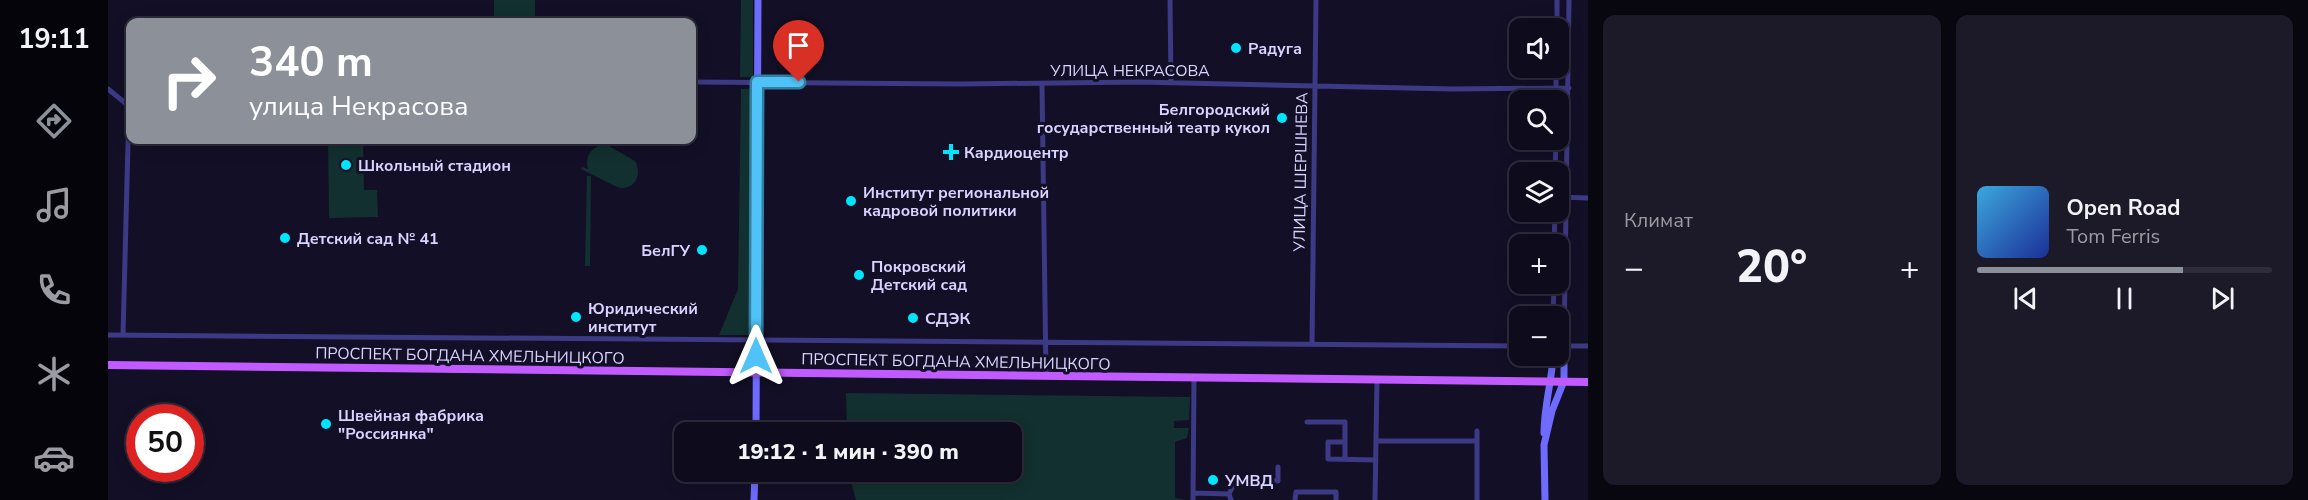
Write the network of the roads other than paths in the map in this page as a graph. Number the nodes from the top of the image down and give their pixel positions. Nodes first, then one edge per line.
1 (758, 0) edge
2 (1170, 0) edge
3 (1316, 0) edge
4 (1557, 0) edge
5 (1569, 0) edge
6 (1557, 18) edge
7 (1556, 78) edge
8 (696, 82) edge
9 (757, 82) junction
10 (1171, 83) junction
11 (1042, 84) junction
12 (1315, 87) junction
13 (1556, 88) junction
14 (1569, 88) junction
15 (108, 89) edge
16 (126, 103) edge
17 (129, 144) edge
18 (1568, 162) edge
19 (1569, 198) edge
20 (1588, 198) edge
21 (1566, 222) edge
22 (1563, 306) edge
23 (108, 335) edge
24 (123, 335) junction
25 (756, 340) junction
26 (1045, 342) junction
27 (1312, 344) junction
28 (1509, 346) edge
29 (1569, 346) edge
30 (1588, 346) edge
31 (108, 365) edge
32 (1552, 366) edge
33 (1562, 366) edge
34 (756, 372) junction
35 (1046, 375) junction
36 (1194, 378) junction
37 (1377, 380) junction
38 (1549, 381) junction
39 (1563, 381) junction
40 (1588, 382) edge
41 (756, 422) edge
42 (1306, 422) dead end
43 (1478, 431) dead end
44 (1376, 441) junction
45 (1477, 441) junction
46 (1345, 442) junction
47 (1544, 444) junction
48 (1345, 459) junction
49 (1376, 460) junction
50 (1278, 467) dead end
51 (755, 482) edge
52 (1316, 492) junction
53 (1193, 497) edge
54 (1230, 497) edge
55 (754, 500) edge
56 (1295, 500) edge
57 (1316, 500) edge
58 (1335, 500) edge
59 (1375, 500) edge
60 (1477, 500) edge
61 (1545, 500) edge

1 - 9 main road
2 - 10 street
3 - 12 street, УЛИЦА ШЕРШНЕВА
4 - 6 street
5 - 14 street
7 - 13 street
8 - 9 street, УЛИЦА НЕКРАСОВА
9 - 11 street, УЛИЦА НЕКРАСОВА
9 - 25 main road
10 - 11 street, УЛИЦА НЕКРАСОВА
10 - 12 street, УЛИЦА НЕКРАСОВА
11 - 26 street
12 - 13 street, УЛИЦА НЕКРАСОВА
12 - 27 street, УЛИЦА ШЕРШНЕВА
13 - 14 street, УЛИЦА НЕКРАСОВА
14 - 18 street
15 - 16 street
17 - 24 street
19 - 20 street
21 - 22 street
23 - 24 street
24 - 25 street
25 - 26 street
25 - 34 main road
26 - 27 street
26 - 35 street
27 - 28 street
29 - 30 street
31 - 34 main road, ПРОСПЕКТ БОГДАНА ХМЕЛЬНИЦКОГО
32 - 38 main road
33 - 39 main road
34 - 35 main road, ПРОСПЕКТ БОГДАНА ХМЕЛЬНИЦКОГО
34 - 41 main road
35 - 36 main road, ПРОСПЕКТ БОГДАНА ХМЕЛЬНИЦКОГО
36 - 37 main road, ПРОСПЕКТ БОГДАНА ХМЕЛЬНИЦКОГО
36 - 53 street
37 - 38 main road, ПРОСПЕКТ БОГДАНА ХМЕЛЬНИЦКОГО
37 - 44 street
38 - 39 main road, ПРОСПЕКТ БОГДАНА ХМЕЛЬНИЦКОГО
38 - 47 main road
39 - 40 main road, ПРОСПЕКТ БОГДАНА ХМЕЛЬНИЦКОГО
39 - 47 main road
42 - 46 street
43 - 45 street
44 - 45 street
44 - 49 street
45 - 60 street
46 - 48 street
46 - 48 street
47 - 61 main road
48 - 49 street
49 - 59 street
50 - 54 street
51 - 55 main road
52 - 56 street
52 - 57 street
52 - 58 street
53 - 54 street

